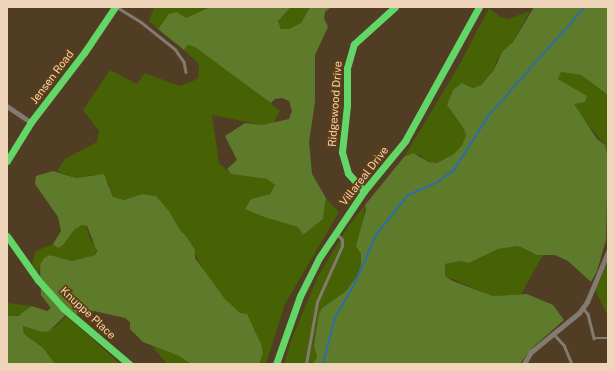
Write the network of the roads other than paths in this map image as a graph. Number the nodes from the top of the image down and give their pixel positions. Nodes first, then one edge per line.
1 (116, 7) edge
2 (395, 7) edge
3 (479, 7) edge
4 (186, 72) dead end
5 (7, 106) edge
6 (31, 122) junction
7 (7, 161) edge
8 (364, 191) junction
9 (336, 233) junction
10 (7, 236) edge
11 (608, 252) edge
12 (583, 308) junction
13 (554, 334) junction
14 (608, 338) edge
15 (129, 364) edge
16 (276, 364) edge
17 (306, 364) edge
18 (524, 364) edge
19 (572, 364) edge

1 - 4 lane
1 - 6 street, Jensen Road
2 - 8 street, Ridgewood Drive
3 - 8 street, Villareal Drive
5 - 6 street
6 - 7 street, Jensen Road
8 - 9 street, Villareal Drive
9 - 16 street, Villareal Drive
9 - 17 lane
10 - 15 street, Knuppe Place
11 - 12 street
12 - 13 street
12 - 14 lane
13 - 18 street
13 - 19 lane

